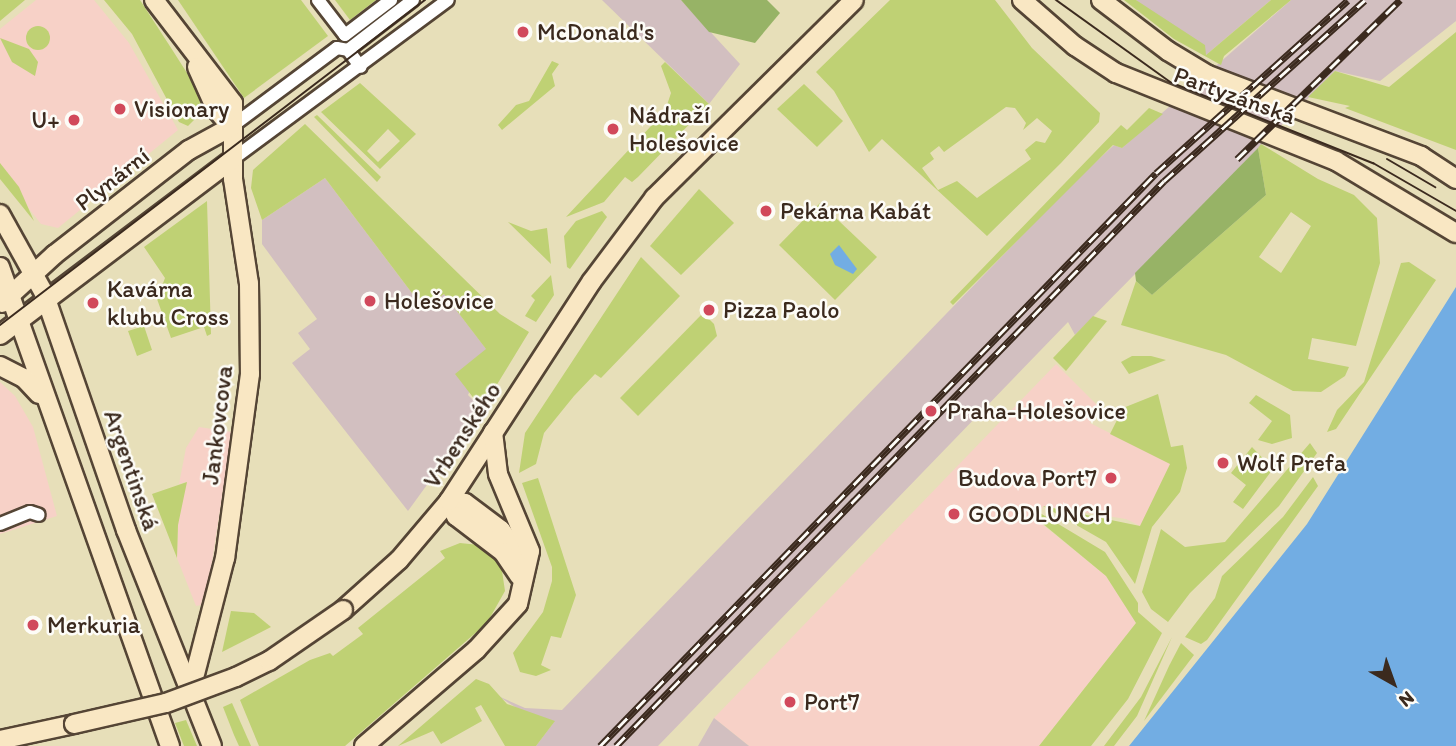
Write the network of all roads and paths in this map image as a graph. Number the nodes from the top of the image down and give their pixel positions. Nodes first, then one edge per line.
1 (154, 0) edge
2 (318, 0) edge
3 (391, 0) edge
4 (412, 0) edge
5 (448, 0) edge
6 (854, 0) edge
7 (1022, 0) edge
8 (1101, 0) edge
9 (348, 50) junction
10 (361, 67) junction
11 (231, 127) junction
12 (233, 159) junction
13 (1456, 179) edge
14 (0, 214) edge
15 (1448, 228) edge
16 (0, 267) edge
17 (34, 272) junction
18 (5, 300) edge
19 (47, 300) junction
20 (18, 322) junction
21 (0, 335) edge
22 (0, 366) edge
23 (48, 409) junction
24 (493, 432) junction
25 (449, 501) junction
26 (39, 515) dead end
27 (0, 524) edge
28 (525, 585) junction
29 (190, 693) junction
30 (201, 718) junction
31 (0, 740) edge
32 (170, 746) edge
33 (212, 746) edge
34 (225, 746) edge
35 (364, 746) edge

1 - 11 main road, Jankovcova
2 - 3 street
4 - 9 street, Plynární
5 - 10 street
6 - 24 main road, Vrbenského
7 - 15 main road, Partyzánská
8 - 13 main road, Partyzánská
9 - 10 street
9 - 11 street, Plynární
10 - 12 street
11 - 12 main road, Jankovcova
11 - 17 main road, Plynární
12 - 19 main road
12 - 29 main road, Jankovcova
14 - 17 main road, Argentinská
16 - 18 main road
17 - 18 main road, Plynární
17 - 19 main road, Argentinská
18 - 20 main road
19 - 20 main road
19 - 29 main road, Argentinská
20 - 21 main road
20 - 23 main road
22 - 23 main road
23 - 32 main road
24 - 25 main road, Vrbenského
24 - 28 main road
25 - 28 main road
25 - 31 main road, Vrbenského, bridge
26 - 27 street
28 - 35 main road
29 - 30 main road, Argentinská
30 - 33 main road, Argentinská
30 - 34 main road

